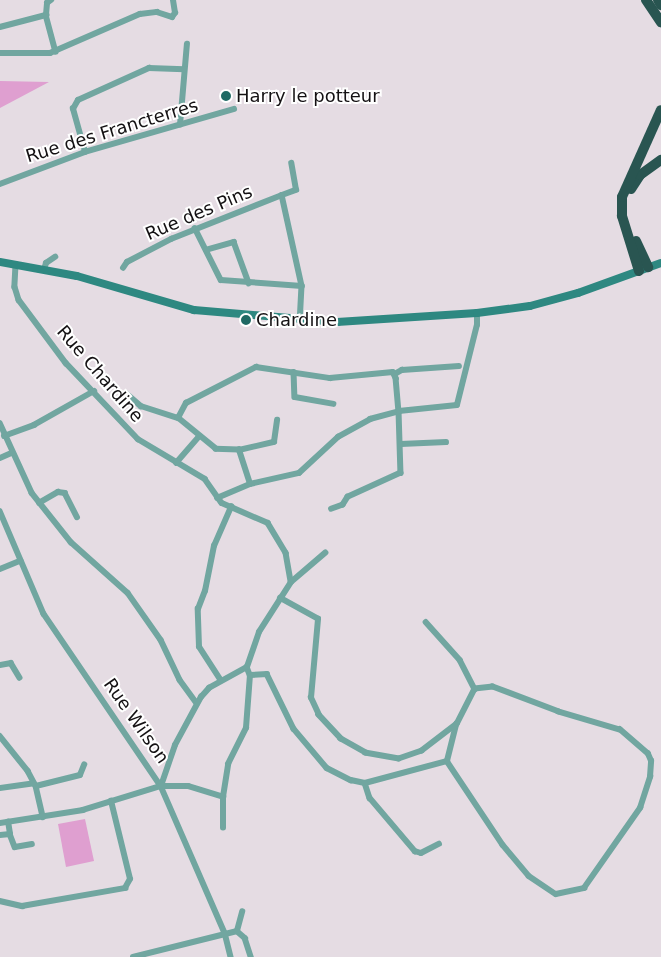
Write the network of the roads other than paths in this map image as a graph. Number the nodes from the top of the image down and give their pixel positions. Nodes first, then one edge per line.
1 (51, 0) edge
2 (173, 0) edge
3 (654, 3) edge
4 (46, 15) junction
5 (661, 22) edge
6 (0, 27) edge
7 (661, 31) edge
8 (187, 44) dead end
9 (56, 52) junction
10 (0, 53) edge
11 (184, 69) junction
12 (234, 109) dead end
13 (661, 110) edge
14 (180, 125) junction
15 (85, 152) junction
16 (661, 160) edge
17 (291, 163) dead end
18 (0, 184) edge
19 (282, 195) junction
20 (195, 228) junction
21 (206, 250) junction
22 (55, 257) dead end
23 (0, 262) edge
24 (661, 263) edge
25 (16, 265) junction
26 (123, 268) dead end
27 (644, 269) junction
28 (44, 270) junction
29 (249, 282) junction
30 (302, 286) junction
31 (477, 313) junction
32 (300, 320) junction
33 (459, 366) dead end
34 (294, 372) junction
35 (396, 374) junction
36 (94, 391) junction
37 (126, 393) dead end
38 (332, 404) dead end
39 (400, 411) junction
40 (178, 418) junction
41 (277, 420) dead end
42 (0, 423) edge
43 (4, 436) junction
44 (199, 437) junction
45 (446, 442) dead end
46 (401, 444) junction
47 (239, 450) junction
48 (11, 453) junction
49 (0, 458) edge
50 (176, 463) junction
51 (250, 484) junction
52 (217, 498) junction
53 (39, 503) junction
54 (231, 507) junction
55 (332, 509) dead end
56 (0, 511) edge
57 (77, 517) dead end
58 (325, 553) dead end
59 (20, 561) junction
60 (0, 569) edge
61 (291, 582) junction
62 (280, 598) junction
63 (426, 622) dead end
64 (0, 665) edge
65 (247, 667) junction
66 (250, 675) junction
67 (20, 678) dead end
68 (222, 681) junction
69 (475, 689) junction
70 (197, 703) junction
71 (456, 724) junction
72 (0, 736) edge
73 (447, 761) junction
74 (84, 766) dead end
75 (365, 783) junction
76 (35, 785) junction
77 (161, 786) junction
78 (0, 788) edge
79 (223, 797) junction
80 (111, 801) junction
81 (43, 817) junction
82 (8, 822) junction
83 (0, 823) edge
84 (224, 828) dead end
85 (10, 834) junction
86 (0, 835) edge
87 (32, 844) dead end
88 (438, 844) dead end
89 (0, 901) edge
90 (242, 912) dead end
91 (237, 931) junction
92 (225, 933) junction
93 (133, 957) edge
94 (231, 957) edge
95 (251, 957) edge

1 - 4 street
2 - 9 street
3 - 5 highway
3 - 7 highway
4 - 6 street
4 - 9 street
8 - 11 street
9 - 10 street
11 - 14 street
11 - 15 street
12 - 14 street, Rue des Francterres
13 - 27 highway
14 - 15 street, Rue des Francterres
15 - 18 street, Rue des Francterres
16 - 27 highway
17 - 19 street
19 - 20 street, Rue des Pins
19 - 30 street
20 - 21 street
20 - 26 street, Rue des Pins
21 - 29 street
21 - 29 street
22 - 28 street
23 - 25 main road
24 - 27 main road
25 - 28 main road
25 - 36 street, Rue Chardine
27 - 31 main road
28 - 32 main road
29 - 30 street
30 - 32 street
31 - 32 main road
31 - 39 street
33 - 35 street
34 - 35 street
34 - 38 street
34 - 40 street
35 - 39 street
36 - 43 street
36 - 50 street, Rue Chardine
37 - 40 street
39 - 46 street
39 - 51 street
40 - 44 street
41 - 47 street
42 - 43 street
43 - 48 street
44 - 47 street
44 - 50 street
45 - 46 street
46 - 55 street
47 - 51 street
48 - 49 street
48 - 53 street
50 - 52 street, Rue Chardine
51 - 52 street
52 - 54 street, Rue Chardine
53 - 57 street
53 - 70 street
54 - 61 street, Rue Chardine
54 - 68 street
56 - 59 street, Rue Wilson
58 - 61 street
59 - 60 street
59 - 77 street, Rue Wilson
61 - 62 street
62 - 65 street
62 - 71 street
63 - 69 street
64 - 67 street
65 - 66 street
65 - 68 street
66 - 75 street
66 - 79 street
68 - 70 street
69 - 71 street
69 - 73 street
70 - 77 street
71 - 73 street
72 - 76 street
73 - 75 street
74 - 76 street
75 - 88 street
76 - 78 street
76 - 81 street
77 - 79 street
77 - 80 street
77 - 92 street, Rue Wilson
79 - 84 street
80 - 81 street
80 - 89 street
81 - 82 street
82 - 83 street
82 - 85 street
85 - 86 street
85 - 87 street
90 - 91 street
91 - 92 street
91 - 95 street
92 - 93 street
92 - 94 street, Rue Wilson

